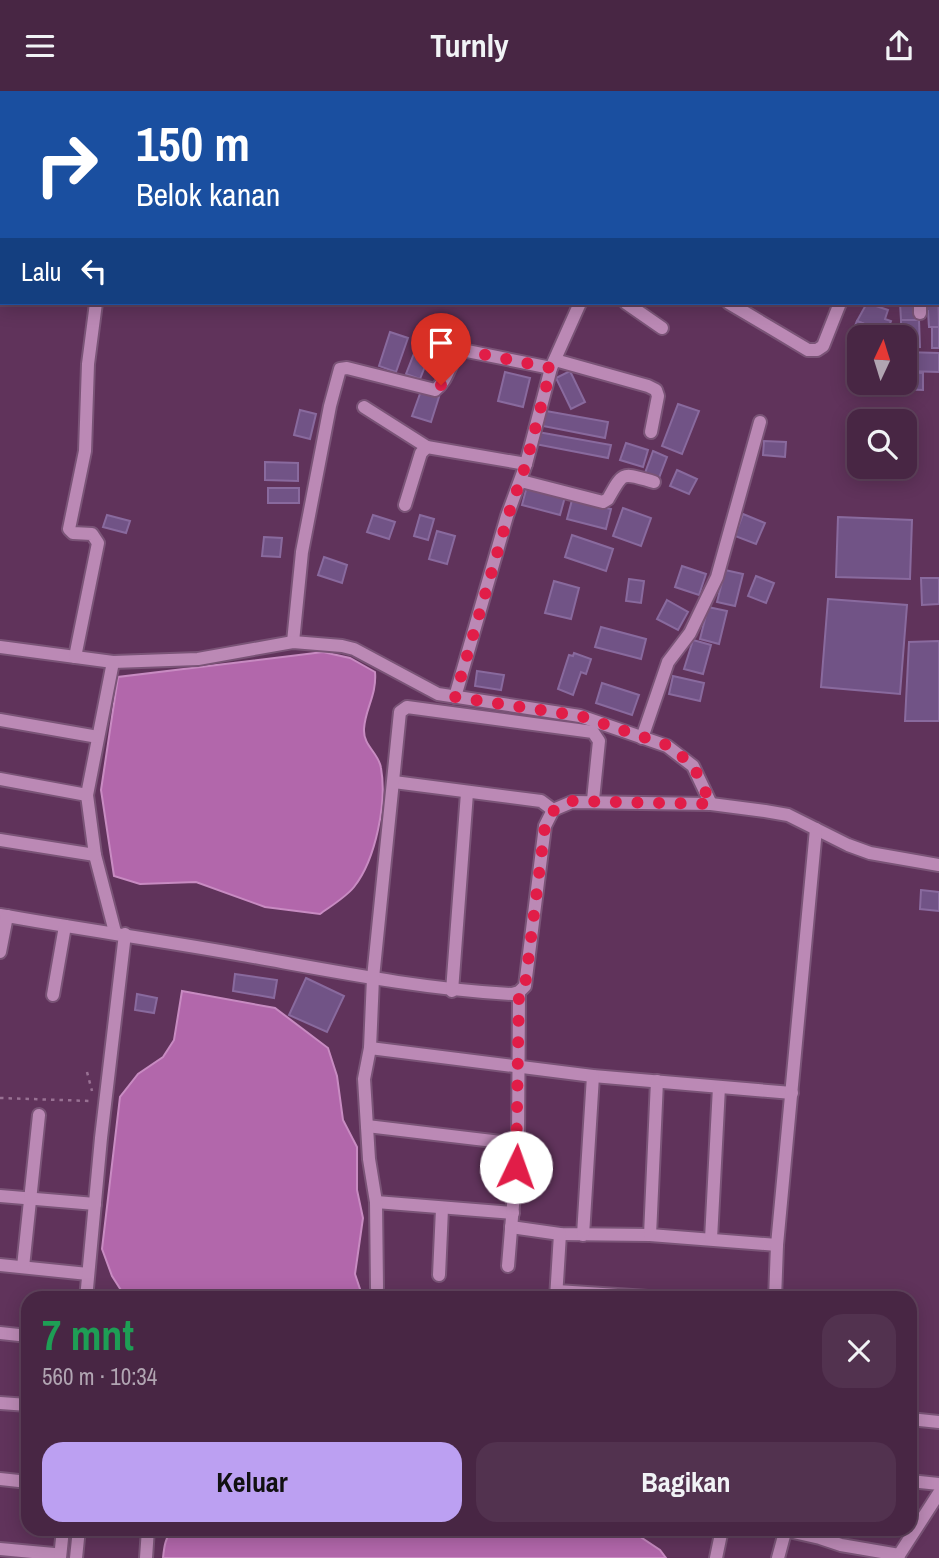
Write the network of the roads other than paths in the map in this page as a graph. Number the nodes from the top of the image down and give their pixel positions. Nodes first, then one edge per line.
1 (96, 305) edge
2 (579, 305) edge
3 (629, 305) edge
4 (732, 305) edge
5 (839, 305) edge
6 (662, 328) dead end
7 (553, 364) junction
8 (364, 407) dead end
9 (760, 422) dead end
10 (651, 432) dead end
11 (427, 447) junction
12 (526, 464) junction
13 (520, 481) junction
14 (653, 482) dead end
15 (405, 505) dead end
16 (293, 642) junction
17 (0, 647) edge
18 (75, 657) junction
19 (113, 662) junction
20 (455, 697) junction
21 (0, 720) edge
22 (98, 737) junction
23 (642, 738) junction
24 (0, 779) edge
25 (394, 782) junction
26 (467, 793) junction
27 (87, 795) junction
28 (593, 800) junction
29 (711, 804) junction
30 (554, 810) junction
31 (816, 829) junction
32 (0, 840) edge
33 (95, 855) junction
34 (939, 865) edge
35 (3, 915) edge
36 (65, 926) junction
37 (120, 933) junction
38 (0, 952) edge
39 (373, 978) junction
40 (452, 991) junction
41 (519, 992) junction
42 (53, 995) dead end
43 (370, 1048) junction
44 (519, 1067) junction
45 (593, 1076) junction
46 (657, 1081) junction
47 (719, 1087) junction
48 (792, 1093) junction
49 (40, 1115) dead end
50 (368, 1126) junction
51 (518, 1144) junction
52 (0, 1196) edge
53 (29, 1198) junction
54 (376, 1202) junction
55 (95, 1204) junction
56 (442, 1209) junction
57 (513, 1213) junction
58 (511, 1227) junction
59 (560, 1234) junction
60 (583, 1235) junction
61 (650, 1235) junction
62 (711, 1239) junction
63 (777, 1245) junction
64 (0, 1265) edge
65 (508, 1266) dead end
66 (23, 1267) junction
67 (88, 1274) junction
68 (439, 1275) dead end
69 (377, 1288) dead end
70 (87, 1291) edge
71 (557, 1291) edge
72 (775, 1291) edge
73 (0, 1333) edge
74 (21, 1335) edge
75 (0, 1403) edge
76 (21, 1404) edge
77 (917, 1420) edge
78 (939, 1422) edge
79 (0, 1479) edge
80 (21, 1481) edge
81 (917, 1482) edge
82 (939, 1485) edge
83 (939, 1493) edge
84 (917, 1527) edge
85 (56, 1536) edge
86 (61, 1536) edge
87 (78, 1536) edge
88 (148, 1536) edge
89 (721, 1536) edge
90 (781, 1536) edge
91 (822, 1536) edge
92 (911, 1536) edge
93 (0, 1549) edge
94 (840, 1552) edge
95 (56, 1557) edge
96 (898, 1557) edge
97 (76, 1558) edge
98 (146, 1558) edge
99 (716, 1558) edge
100 (778, 1558) edge

1 - 18 street
2 - 7 street
3 - 6 street
4 - 5 street
7 - 10 street
7 - 12 street
7 - 16 street
8 - 11 street
9 - 23 street
11 - 12 street
11 - 15 street
12 - 13 street
13 - 14 street
13 - 20 street
16 - 19 street
16 - 20 street
17 - 18 street
18 - 19 street
19 - 22 street
20 - 23 street
21 - 22 street
22 - 27 street
23 - 29 street
24 - 27 street
25 - 26 street
25 - 28 street
25 - 39 street
26 - 30 street
26 - 40 street
27 - 33 street
28 - 29 street
28 - 30 street
29 - 31 street
30 - 41 street
31 - 34 street
31 - 48 street
32 - 33 street
33 - 37 street
35 - 36 street
35 - 38 street
36 - 37 street
36 - 42 street
37 - 39 street
37 - 55 street
39 - 40 street
39 - 43 street
40 - 41 street
41 - 44 street
43 - 44 street
43 - 50 street
44 - 45 street
44 - 51 street
45 - 46 street
45 - 60 street
46 - 47 street
46 - 61 street
47 - 48 street
47 - 62 street
48 - 63 street
49 - 53 street
50 - 51 street
50 - 54 street
51 - 57 street
52 - 53 street
53 - 55 street
53 - 66 street
54 - 56 street
54 - 69 street
55 - 67 street
56 - 57 street
56 - 68 street
57 - 58 street
58 - 59 street
58 - 65 street
59 - 60 street
59 - 71 street
60 - 61 street
61 - 62 street
62 - 63 street
63 - 72 street
64 - 66 street
66 - 67 street
67 - 70 street
73 - 74 street
75 - 76 street
77 - 78 street
79 - 80 street
81 - 82 street
83 - 84 street
85 - 95 street
86 - 95 street
87 - 97 street
88 - 98 street
89 - 99 street
90 - 100 street
91 - 94 street
92 - 96 street
93 - 95 street
94 - 96 street

